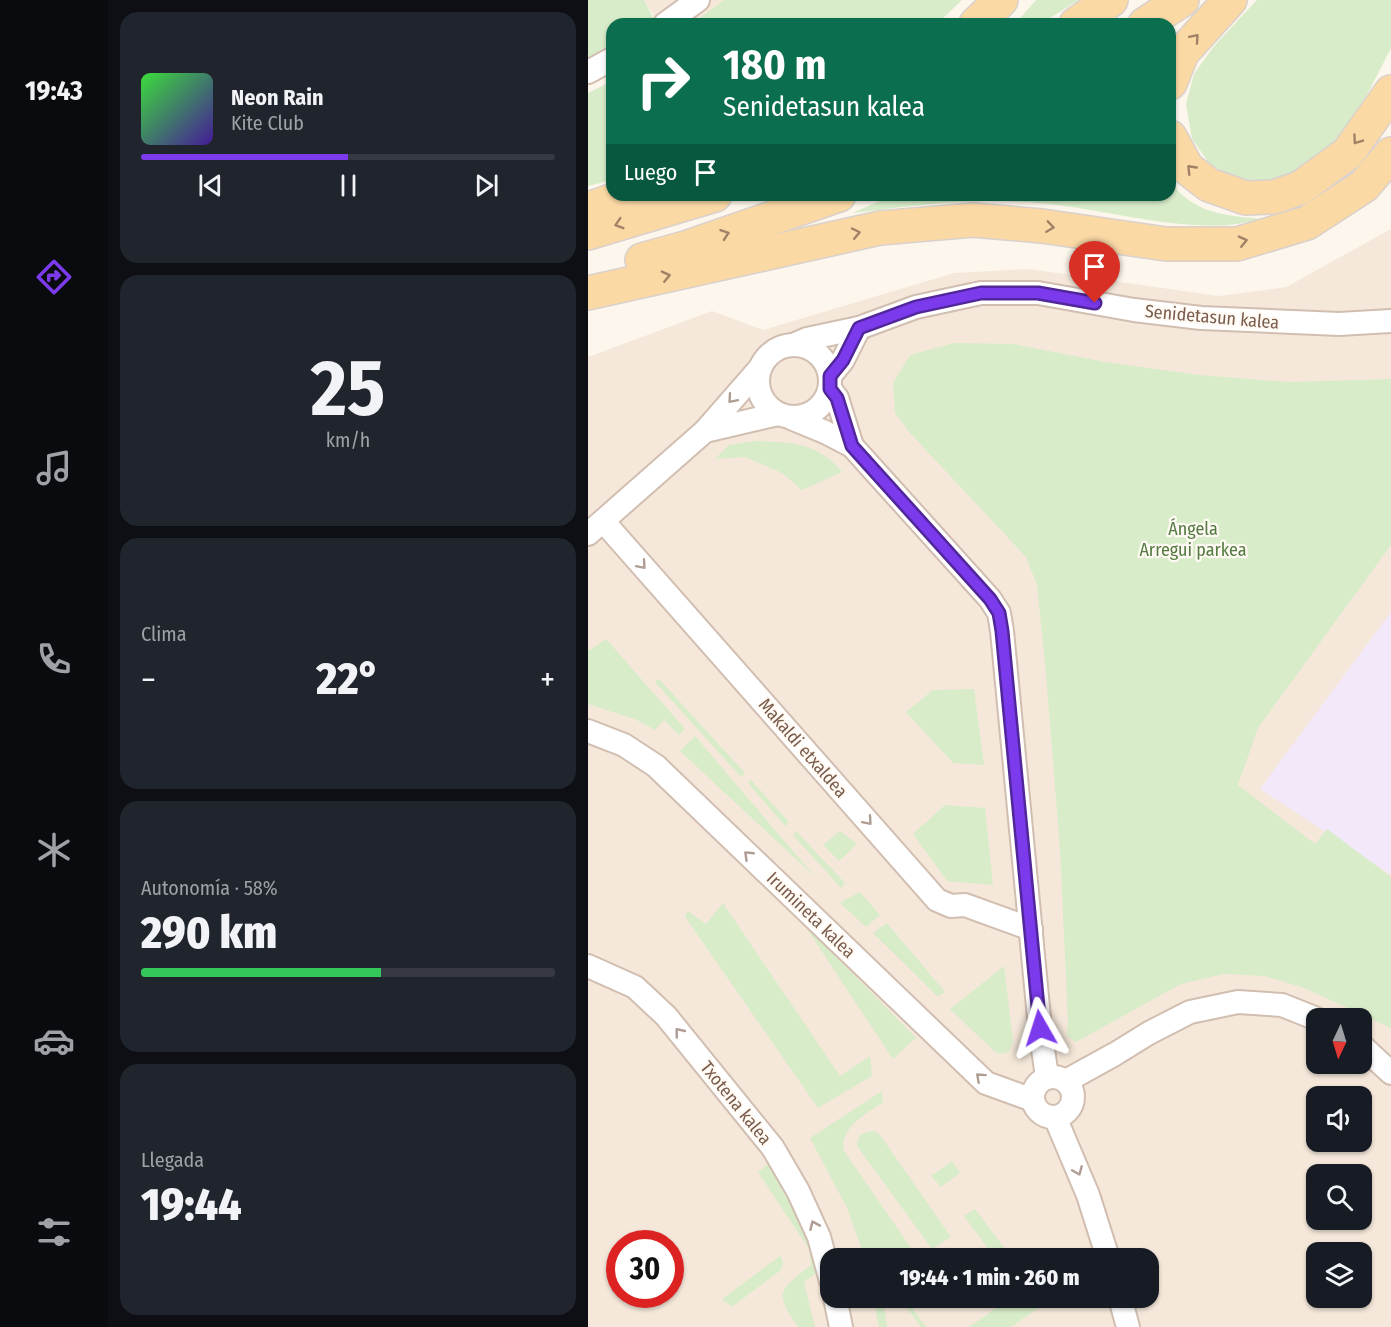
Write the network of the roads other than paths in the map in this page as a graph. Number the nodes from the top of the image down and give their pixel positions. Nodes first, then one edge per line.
1 (698, 0) edge
2 (1001, 0) edge
3 (1111, 0) edge
4 (1182, 0) edge
5 (1230, 0) edge
6 (674, 18) edge
7 (982, 18) edge
8 (1085, 18) edge
9 (1154, 18) edge
10 (606, 62) edge
11 (1176, 68) edge
12 (588, 72) edge
13 (1391, 92) edge
14 (1176, 148) edge
15 (1391, 153) edge
16 (611, 201) edge
17 (695, 201) edge
18 (822, 201) edge
19 (588, 209) edge
20 (588, 233) edge
21 (588, 275) edge
22 (588, 293) edge
23 (1391, 321) edge
24 (859, 328) junction
25 (793, 345) junction
26 (760, 368) junction
27 (830, 383) junction
28 (784, 416) junction
29 (705, 431) junction
30 (852, 446) junction
31 (595, 528) edge
32 (588, 731) edge
33 (1031, 929) junction
34 (588, 966) edge
35 (1306, 1015) edge
36 (1372, 1055) edge
37 (1391, 1073) edge
38 (1056, 1079) junction
39 (1033, 1100) junction
40 (1055, 1117) junction
41 (822, 1248) edge
42 (1105, 1248) edge
43 (837, 1308) edge
44 (1122, 1308) edge
45 (841, 1327) edge
46 (1128, 1327) edge

1 - 6 street
2 - 7 main road
3 - 8 main road
4 - 9 main road
11 -> 5 main road
10 - 12 street
13 -> 14 main road
22 -> 15 main road
16 - 19 main road
17 -> 20 main road
21 -> 18 main road
23 - 24 street, Senidetasun kalea
24 - 25 street, Senidetasun kalea
24 - 27 street
25 - 26 street
25 - 27 street
26 - 28 street
26 -> 29 street
27 - 28 street
27 - 30 street
28 - 29 street
28 - 30 street
29 - 31 street
30 - 33 street
31 -> 33 street, Makaldi etxaldea
39 -> 32 street, Irumineta kalea
33 - 38 street
41 -> 34 street, Txotena kalea
35 - 38 street
36 - 37 street
38 - 39 street
38 - 40 street
39 - 40 street
40 -> 42 street
43 - 45 street
44 - 46 street

